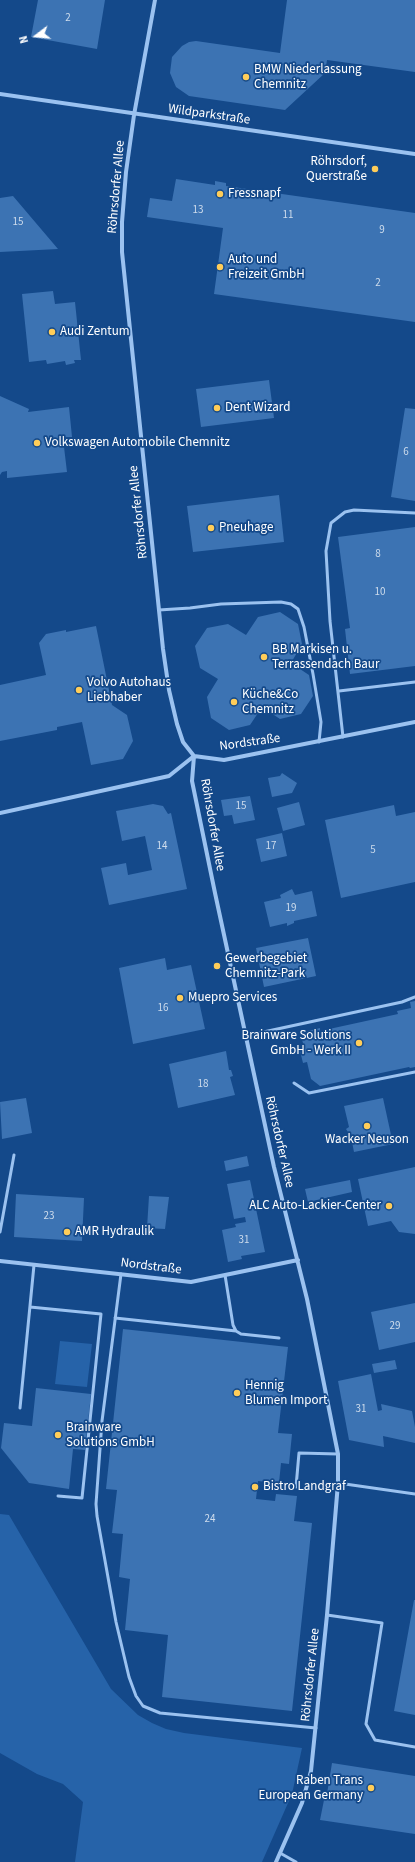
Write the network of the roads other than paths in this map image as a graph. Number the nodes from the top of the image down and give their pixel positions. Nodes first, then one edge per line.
1 (155, 0) edge
2 (0, 94) edge
3 (134, 115) junction
4 (415, 154) edge
5 (415, 513) edge
6 (159, 610) junction
7 (415, 682) edge
8 (339, 691) junction
9 (415, 722) edge
10 (343, 737) junction
11 (319, 742) junction
12 (194, 756) junction
13 (0, 813) edge
14 (415, 997) edge
15 (245, 1036) junction
16 (415, 1072) edge
17 (294, 1083) dead end
18 (14, 1155) dead end
19 (0, 1232) edge
20 (298, 1260) junction
21 (0, 1261) edge
22 (34, 1265) junction
23 (121, 1274) junction
24 (225, 1275) junction
25 (30, 1307) junction
26 (115, 1318) junction
27 (236, 1331) junction
28 (279, 1338) dead end
29 (20, 1408) dead end
30 (338, 1454) junction
31 (338, 1483) junction
32 (296, 1487) dead end
33 (415, 1494) edge
34 (58, 1496) dead end
35 (328, 1615) junction
36 (316, 1728) junction
37 (415, 1747) edge
38 (280, 1853) junction
39 (276, 1862) edge
40 (296, 1862) edge

1 - 3 street, Röhrsdorfer Allee
2 - 3 street, Wildparkstraße
3 - 4 street, Wildparkstraße
3 - 6 street, Röhrsdorfer Allee
5 - 8 lane
6 - 11 lane
6 - 12 street, Röhrsdorfer Allee
7 - 8 lane
8 - 10 lane
9 - 10 street, Nordstraße
10 - 11 street, Nordstraße
11 - 12 street, Nordstraße
12 - 13 street
12 - 15 street, Röhrsdorfer Allee
14 - 15 lane
15 - 20 street, Röhrsdorfer Allee
16 - 17 lane
18 - 19 lane
20 - 24 street, Nordstraße
20 - 30 street, Röhrsdorfer Allee
21 - 22 street, Nordstraße
22 - 23 street, Nordstraße
22 - 25 lane
23 - 24 street, Nordstraße
23 - 26 lane
24 - 27 lane
25 - 29 lane
25 - 34 lane
26 - 27 lane
26 - 36 lane
27 - 28 lane
30 - 31 street, Röhrsdorfer Allee
30 - 32 lane
31 - 33 lane
31 - 35 street, Röhrsdorfer Allee
35 - 36 street, Röhrsdorfer Allee
35 - 37 lane
36 - 38 street, Röhrsdorfer Allee
38 - 39 street, Röhrsdorfer Allee
38 - 40 lane

